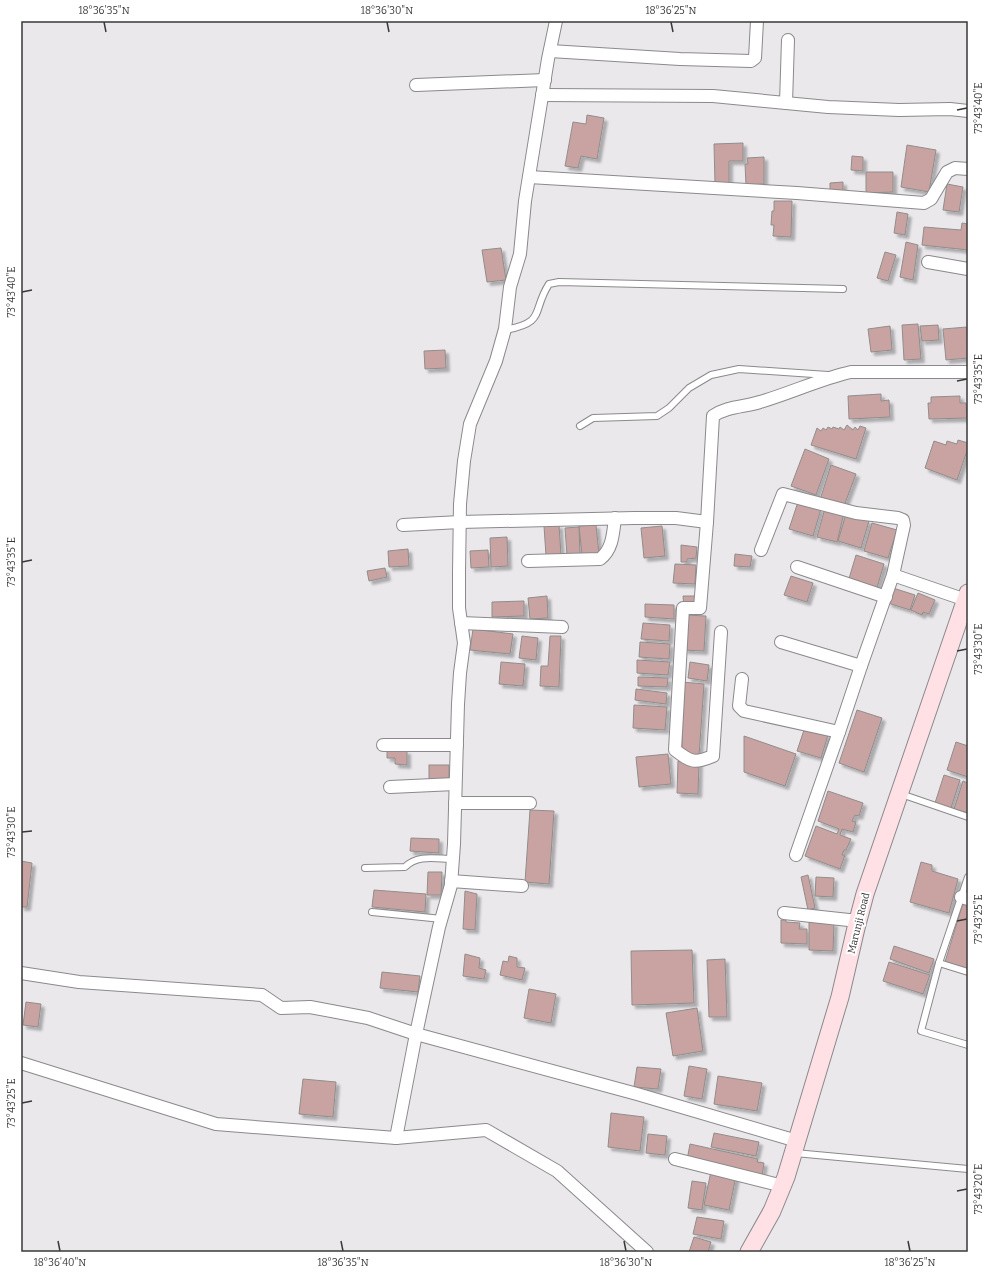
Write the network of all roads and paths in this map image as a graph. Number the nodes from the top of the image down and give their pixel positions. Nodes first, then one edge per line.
1 (556, 21) edge
2 (756, 21) edge
3 (788, 40) dead end
4 (550, 51) junction
5 (545, 80) junction
6 (416, 85) dead end
7 (542, 95) junction
8 (786, 103) junction
9 (968, 111) edge
10 (968, 169) edge
11 (529, 177) junction
12 (928, 262) dead end
13 (968, 268) edge
14 (843, 289) dead end
15 (505, 330) junction
16 (968, 372) edge
17 (838, 375) junction
18 (580, 426) dead end
19 (615, 518) junction
20 (460, 522) junction
21 (707, 522) junction
22 (403, 525) dead end
23 (761, 550) dead end
24 (528, 561) dead end
25 (797, 566) dead end
26 (893, 575) junction
27 (967, 596) edge
28 (886, 597) junction
29 (461, 623) junction
30 (562, 627) dead end
31 (721, 632) dead end
32 (781, 642) dead end
33 (861, 666) junction
34 (742, 679) dead end
35 (839, 732) junction
36 (383, 745) dead end
37 (456, 745) junction
38 (455, 784) junction
39 (390, 786) dead end
40 (899, 794) junction
41 (455, 803) junction
42 (530, 803) dead end
43 (968, 817) edge
44 (796, 855) dead end
45 (453, 859) junction
46 (365, 868) dead end
47 (968, 878) edge
48 (451, 880) junction
49 (522, 886) dead end
50 (965, 898) edge
51 (372, 912) dead end
52 (784, 913) dead end
53 (442, 919) junction
54 (858, 921) junction
55 (939, 963) junction
56 (968, 972) edge
57 (21, 973) edge
58 (416, 1034) junction
59 (968, 1045) edge
60 (21, 1063) edge
61 (396, 1138) junction
62 (795, 1147) junction
63 (675, 1159) dead end
64 (968, 1169) edge
65 (782, 1186) junction
66 (647, 1252) edge
67 (749, 1252) edge

1 - 4 street
2 - 4 street
3 - 8 street
4 - 5 street
5 - 6 street
5 - 7 street
7 - 8 street
7 - 11 street
8 - 9 street
10 - 11 street
11 - 15 street
12 - 13 street
14 - 15 lane
15 - 20 street
16 - 17 street
17 - 18 lane
17 - 21 street
19 - 20 street
19 - 21 street
19 - 24 street
20 - 22 street
20 - 29 street
21 - 31 street
23 - 26 street
25 - 28 street
26 - 27 street
26 - 28 street
27 - 40 street, Marunji Road
28 - 33 street
29 - 30 street
29 - 37 street
32 - 33 street
33 - 35 street
34 - 35 street
35 - 44 street
36 - 37 street
37 - 38 street
38 - 39 street
38 - 41 street
40 - 43 lane
40 - 54 street, Marunji Road
41 - 42 street
41 - 45 street
45 - 46 lane
45 - 48 street
47 - 50 lane
48 - 49 street
48 - 53 street
50 - 55 lane
51 - 53 lane
52 - 54 street
53 - 58 street
54 - 62 street, Marunji Road
55 - 56 lane
55 - 59 lane
57 - 58 street
58 - 61 street
58 - 62 street
60 - 61 street
61 - 66 street
62 - 64 lane
62 - 65 street, Marunji Road
63 - 65 street
65 - 67 street, Marunji Road

